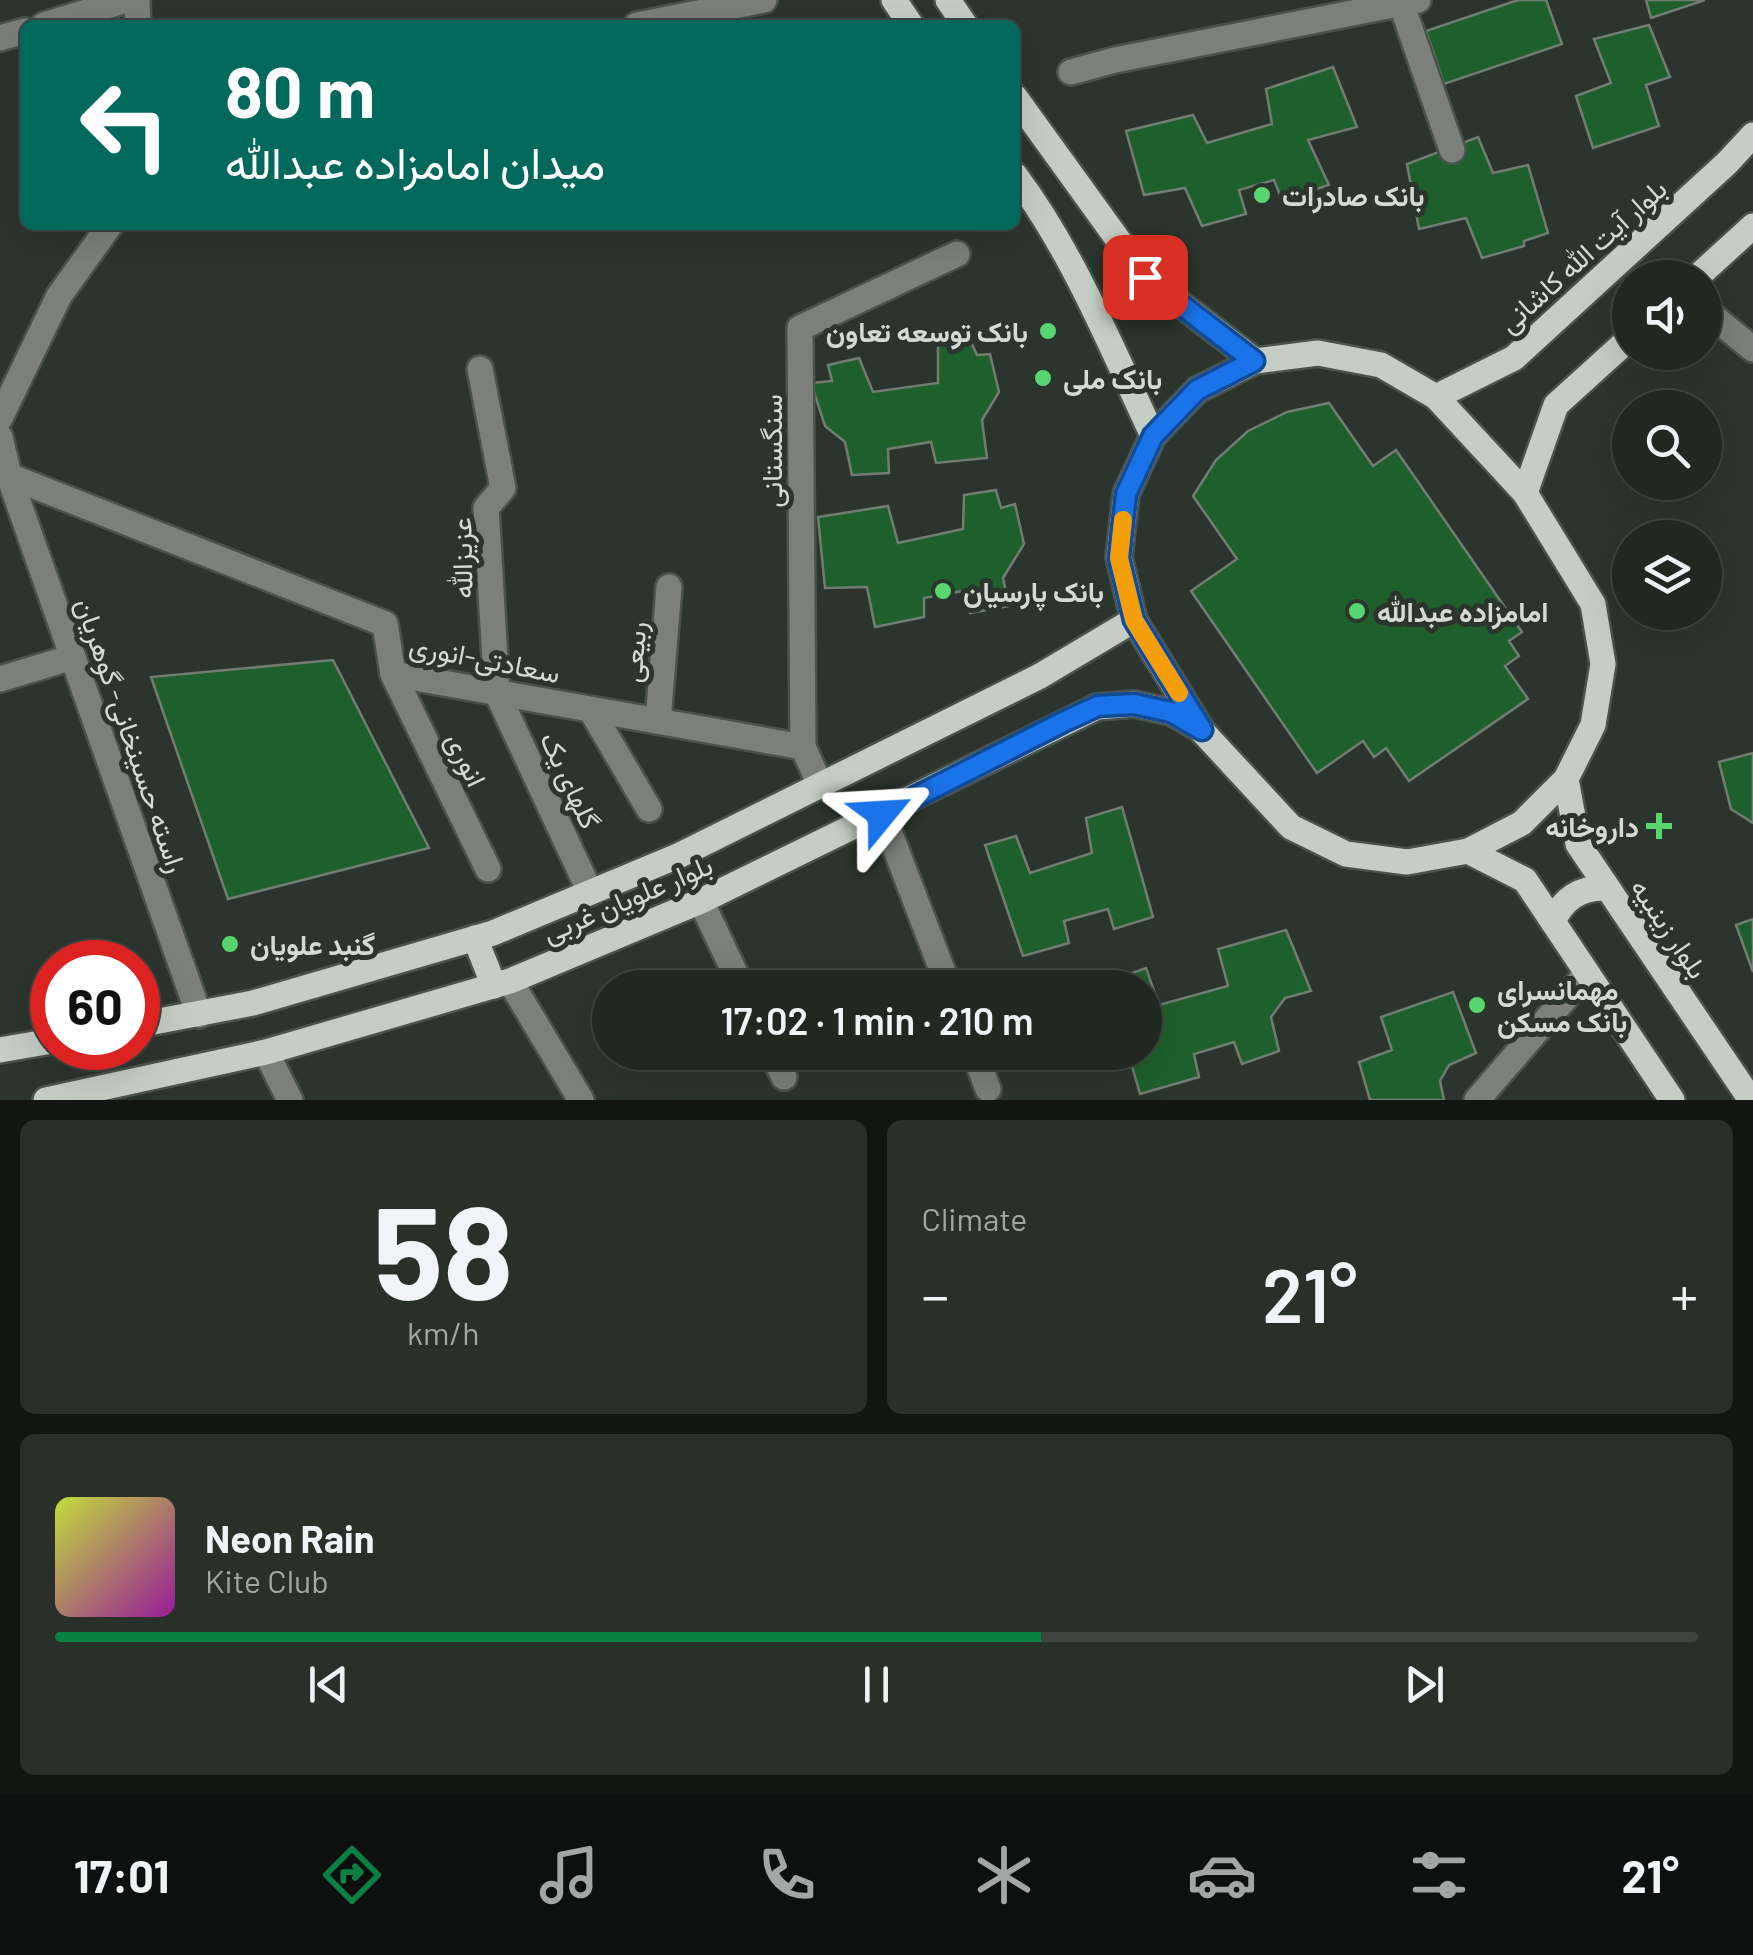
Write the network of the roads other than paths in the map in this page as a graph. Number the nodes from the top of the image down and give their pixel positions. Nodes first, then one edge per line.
1 (126, 0) edge
2 (764, 0) edge
3 (1406, 1) edge
4 (60, 20) edge
5 (663, 20) edge
6 (1072, 72) dead end
7 (1020, 105) edge
8 (1753, 135) edge
9 (1452, 150) dead end
10 (1020, 182) edge
11 (1753, 226) edge
12 (106, 230) edge
13 (957, 254) dead end
14 (1716, 260) edge
15 (1722, 324) edge
16 (1753, 350) edge
17 (1612, 354) edge
18 (1254, 361) junction
19 (480, 369) dead end
20 (1436, 397) junction
21 (0, 418) edge
22 (1153, 436) junction
23 (0, 437) edge
24 (4, 473) edge
25 (1524, 493) junction
26 (669, 587) dead end
27 (1134, 620) junction
28 (73, 658) junction
29 (393, 674) junction
30 (0, 678) edge
31 (497, 693) junction
32 (591, 710) junction
33 (658, 722) junction
34 (1202, 730) junction
35 (803, 747) junction
36 (1566, 780) junction
37 (820, 785) junction
38 (649, 809) dead end
39 (882, 814) junction
40 (1468, 851) junction
41 (488, 869) dead end
42 (1606, 888) junction
43 (590, 892) junction
44 (701, 901) junction
45 (1554, 922) junction
46 (476, 938) junction
47 (734, 970) edge
48 (942, 970) edge
49 (1586, 973) junction
50 (502, 983) junction
51 (198, 1015) junction
52 (160, 1022) edge
53 (30, 1044) edge
54 (0, 1050) edge
55 (266, 1052) junction
56 (781, 1070) edge
57 (981, 1070) edge
58 (784, 1077) dead end
59 (988, 1089) dead end
60 (46, 1100) edge
61 (290, 1100) edge
62 (581, 1100) edge
63 (1477, 1100) edge
64 (1672, 1100) edge
65 (1750, 1100) edge

1 - 4 street
2 - 5 street
3 - 6 street
3 - 9 street
7 - 18 main road
8 - 20 main road, بلوار آیت الله کاشانی
10 - 22 main road
11 - 14 main road
12 - 21 street
13 - 35 street, سنگستانی
15 - 16 street
17 - 25 main road
18 - 20 main road
18 - 22 main road
19 - 31 street, عزیزالله
20 - 25 main road
22 - 27 main road
23 - 24 street, راسته حسینخانی- گوهریان
24 - 28 street, راسته حسینخانی- گوهریان
24 - 29 street, سعادتی-انوری
25 - 36 main road
26 - 33 street, ربیعی
27 - 34 main road
27 - 37 main road, بلوار علویان غربی
28 - 30 street
28 - 51 street, راسته حسینخانی- گوهریان
29 - 31 street, سعادتی-انوری
29 - 41 street, انوری
31 - 32 street, سعادتی-انوری
31 - 43 street, گلهای یک
32 - 33 street, سعادتی-انوری
32 - 38 street
33 - 35 street, سعادتی-انوری
34 - 39 main road, بلوار علویان غربی
34 - 40 main road
35 - 37 street
36 - 40 main road
36 - 42 main road, بلوار زینبیه
37 - 43 main road, بلوار علویان غربی
39 - 44 main road, بلوار علویان غربی
39 - 48 street
40 - 45 main road
42 - 45 main road
42 - 65 main road, بلوار زینبیه
43 - 46 main road, بلوار علویان غربی
44 - 47 street
44 - 50 main road, بلوار علویان غربی
45 - 49 main road
46 - 50 main road
46 - 51 main road, بلوار علویان غربی
49 - 63 street
49 - 64 main road
50 - 55 main road, بلوار علویان غربی
50 - 62 street
51 - 52 main road, بلوار علویان غربی
53 - 54 main road
55 - 60 main road, بلوار علویان غربی
55 - 61 street
56 - 58 street
57 - 59 street

